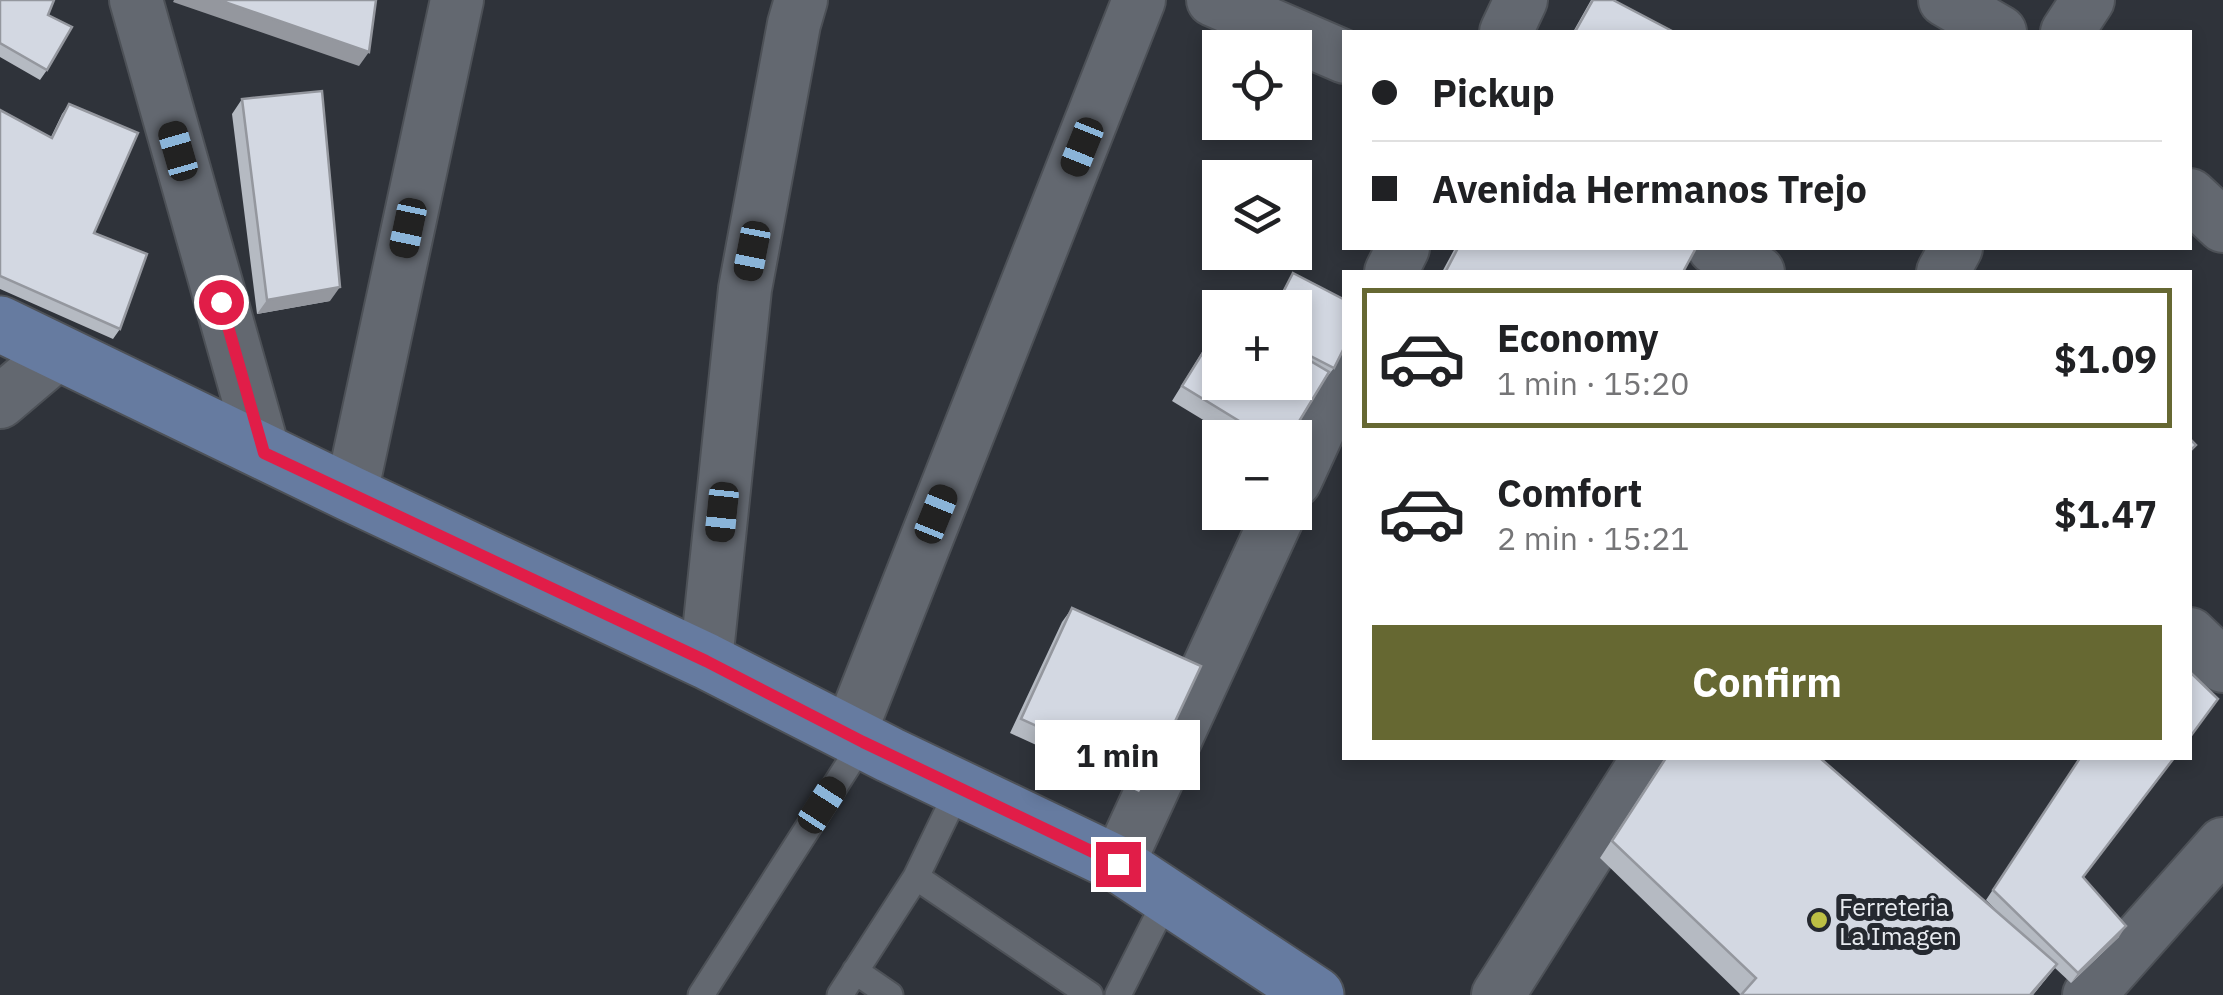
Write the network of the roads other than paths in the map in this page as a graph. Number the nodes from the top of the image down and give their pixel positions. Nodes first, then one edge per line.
1 (136, 0) edge
2 (457, 0) edge
3 (801, 0) edge
4 (1140, 0) edge
5 (1212, 0) edge
6 (1520, 0) edge
7 (1946, 0) edge
8 (2088, 0) edge
9 (1507, 30) edge
10 (1997, 30) edge
11 (2068, 30) edge
12 (1342, 56) edge
13 (2192, 197) edge
14 (2223, 226) edge
15 (1718, 250) edge
16 (1754, 270) edge
17 (0, 324) edge
18 (59, 352) junction
19 (1342, 378) edge
20 (0, 402) edge
21 (1312, 443) edge
22 (264, 453) junction
23 (351, 494) junction
24 (1272, 530) edge
25 (2192, 636) edge
26 (706, 661) junction
27 (2223, 666) edge
28 (856, 738) junction
29 (1647, 760) edge
30 (959, 788) junction
31 (2223, 844) edge
32 (1118, 864) junction
33 (916, 876) junction
34 (1168, 896) junction
35 (855, 971) junction
36 (1298, 990) edge
37 (701, 995) edge
38 (840, 995) edge
39 (890, 995) edge
40 (1090, 995) edge
41 (1118, 995) edge
42 (1498, 995) edge
43 (2089, 995) edge

1 - 22 street
2 - 23 street
3 - 26 street
4 - 28 street
5 - 12 street
6 - 9 street
7 - 10 street
8 - 11 street
13 - 14 street
15 - 16 street
17 - 18 main road
18 - 20 street
18 - 22 main road
19 - 21 street
22 - 23 main road
23 - 26 main road
24 - 32 street
25 - 27 street
26 - 28 main road
28 - 30 main road
28 - 37 lane
29 - 42 street
30 - 32 main road
30 - 33 lane
31 - 43 street
32 - 34 main road
33 - 35 lane
33 - 40 lane
34 - 36 main road
34 - 41 lane
35 - 38 lane
35 - 39 lane

